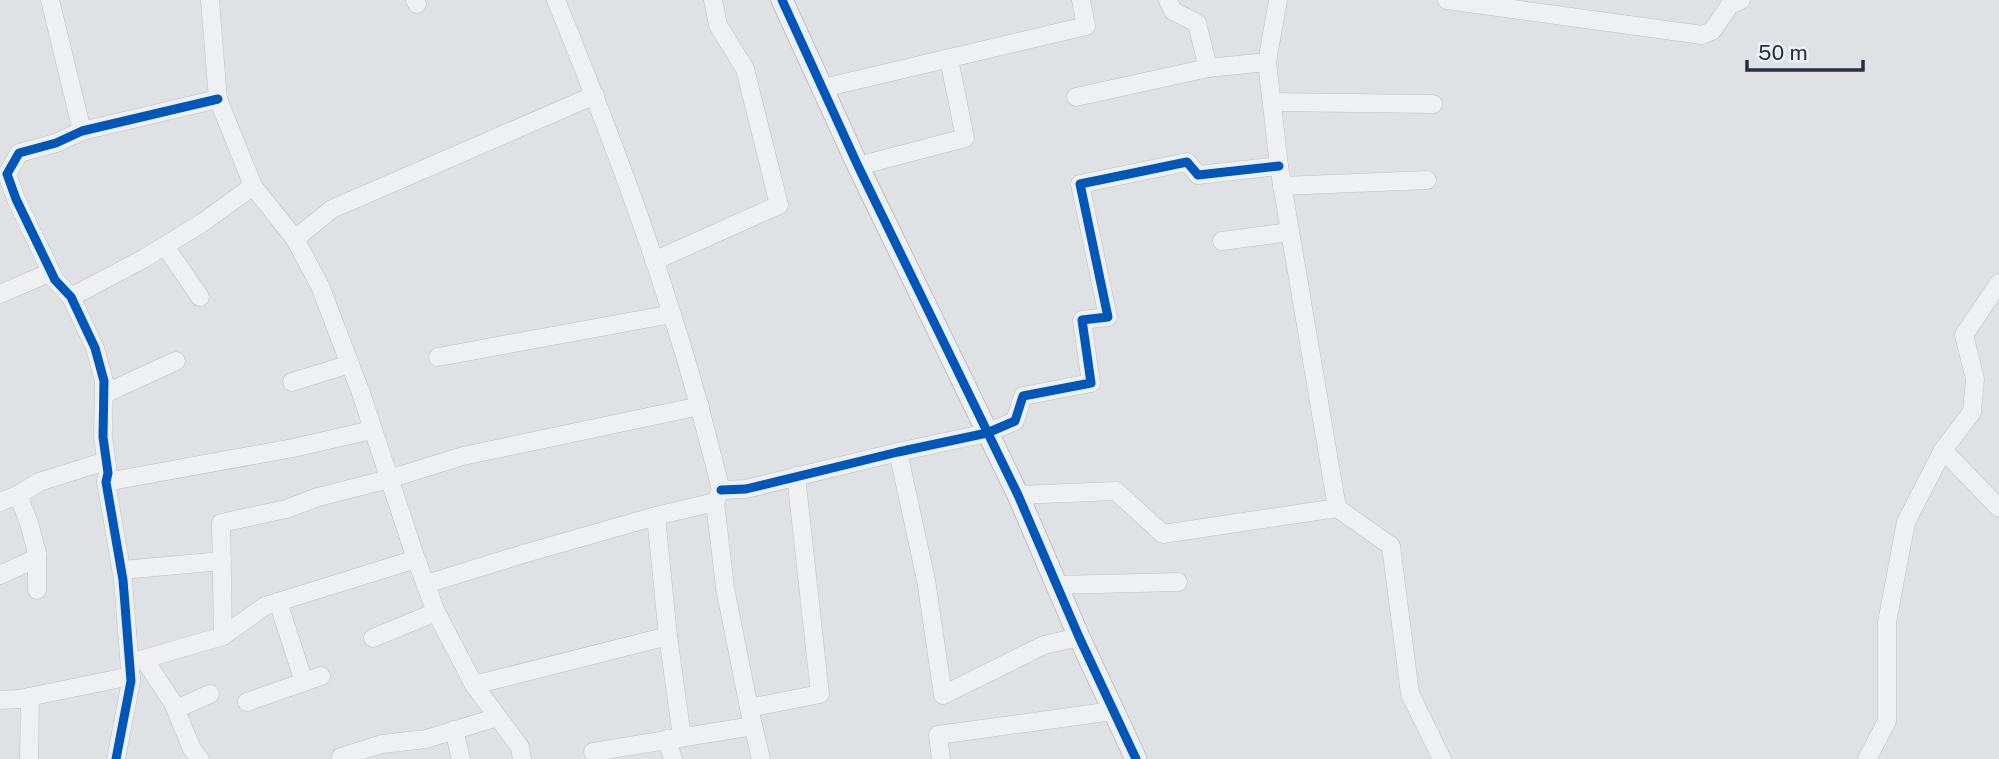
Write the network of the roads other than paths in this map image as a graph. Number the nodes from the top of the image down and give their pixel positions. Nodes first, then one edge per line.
1 (50, 0) edge
2 (210, 0) edge
3 (556, 0) edge
4 (713, 0) edge
5 (782, 0) edge
6 (1081, 0) edge
7 (1168, 0) edge
8 (1279, 0) edge
9 (1447, 0) edge
10 (1741, 0) edge
11 (949, 58) junction
12 (1266, 62) junction
13 (1208, 68) junction
14 (823, 88) junction
15 (595, 96) junction
16 (1076, 97) dead end
17 (218, 99) junction
18 (1272, 102) junction
19 (1433, 104) dead end
20 (82, 131) junction
21 (858, 166) junction
22 (1279, 166) junction
23 (1427, 180) dead end
24 (253, 186) junction
25 (1282, 186) junction
26 (1290, 232) junction
27 (295, 239) junction
28 (1222, 241) dead end
29 (164, 246) junction
30 (654, 261) junction
31 (51, 272) junction
32 (1997, 292) edge
33 (0, 294) edge
34 (71, 297) junction
35 (200, 297) dead end
36 (672, 314) junction
37 (438, 357) dead end
38 (176, 361) dead end
39 (350, 364) junction
40 (292, 382) dead end
41 (103, 394) junction
42 (700, 406) junction
43 (372, 430) junction
44 (987, 433) junction
45 (1943, 450) junction
46 (898, 452) junction
47 (106, 461) junction
48 (796, 476) junction
49 (389, 479) junction
50 (106, 482) junction
51 (18, 495) junction
52 (1017, 495) junction
53 (718, 496) junction
54 (0, 502) edge
55 (1337, 508) junction
56 (1999, 508) edge
57 (656, 516) junction
58 (37, 558) junction
59 (416, 559) junction
60 (222, 561) junction
61 (122, 570) junction
62 (0, 575) edge
63 (1178, 582) dead end
64 (426, 584) junction
65 (1057, 585) junction
66 (37, 590) dead end
67 (278, 602) junction
68 (436, 612) junction
69 (223, 636) junction
70 (668, 636) junction
71 (1079, 637) junction
72 (373, 638) dead end
73 (135, 666) junction
74 (474, 685) junction
75 (210, 694) dead end
76 (30, 697) junction
77 (0, 699) edge
78 (247, 702) dead end
79 (749, 708) junction
80 (176, 709) junction
81 (1113, 711) junction
82 (498, 717) junction
83 (753, 726) junction
84 (454, 730) junction
85 (675, 738) junction
86 (593, 752) dead end
87 (29, 759) edge
88 (116, 759) edge
89 (200, 759) edge
90 (341, 759) edge
91 (461, 759) edge
92 (522, 759) edge
93 (673, 759) edge
94 (761, 759) edge
95 (941, 759) edge
96 (1136, 759) edge
97 (1442, 759) edge
98 (1867, 759) edge

1 - 20 street
2 - 17 street
3 - 15 street
4 - 30 street
5 - 14 street
6 - 11 street
7 - 13 street
8 - 12 street
9 - 10 street
11 - 14 street
11 - 21 street
12 - 13 street
12 - 18 street
13 - 16 street
14 - 21 street
15 - 27 street
15 - 30 street
17 - 20 street
17 - 24 street
18 - 19 street
18 - 22 street
20 - 31 street
21 - 44 street
22 - 25 street
22 - 44 street
23 - 25 street
24 - 27 street
24 - 29 street
25 - 26 street
26 - 28 street
26 - 55 street
27 - 39 street
29 - 34 street
29 - 35 street
30 - 36 street
31 - 33 street
31 - 34 street
32 - 45 street
34 - 41 street
36 - 37 street
36 - 42 street
38 - 41 street
39 - 40 street
39 - 43 street
41 - 47 street
42 - 49 street
42 - 53 street
43 - 49 street
43 - 50 street
44 - 46 street
44 - 52 street
45 - 56 street
45 - 98 street
46 - 48 street
46 - 71 street
47 - 50 street
47 - 51 street
48 - 53 street
48 - 79 street
49 - 59 street
49 - 60 street
50 - 61 street
51 - 54 street
51 - 58 street
52 - 55 street
52 - 65 street
53 - 57 street
53 - 79 street
55 - 97 street
57 - 64 street
57 - 70 street
58 - 62 street
58 - 66 street
59 - 64 street
59 - 67 street
60 - 61 street
60 - 69 street
61 - 73 street
63 - 65 street
64 - 68 street
65 - 71 street
67 - 69 street
67 - 78 street
68 - 72 street
68 - 74 street
69 - 73 street
70 - 74 street
70 - 85 street
71 - 81 street
73 - 76 street
73 - 80 street
73 - 88 street
74 - 82 street
75 - 80 street
76 - 77 street
76 - 87 street
79 - 83 street
80 - 89 street
81 - 95 street
81 - 96 street
82 - 84 street
82 - 92 street
83 - 85 street
83 - 94 street
84 - 90 street
84 - 91 street
85 - 86 street
85 - 93 street

